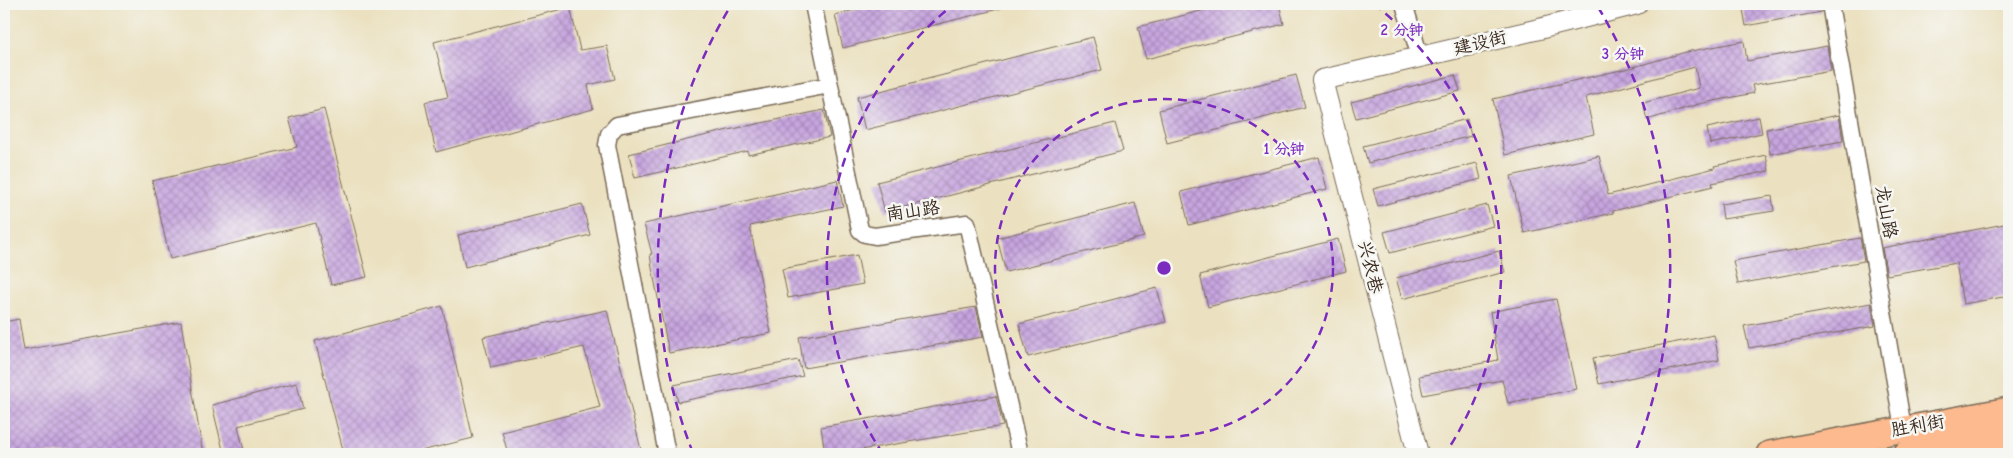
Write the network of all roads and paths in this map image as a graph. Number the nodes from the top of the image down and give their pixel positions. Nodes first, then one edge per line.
1 (813, 4) edge
2 (1404, 4) edge
3 (1830, 4) edge
4 (1630, 5) edge
5 (1420, 57) junction
6 (1322, 80) joint
7 (830, 85) junction
8 (2009, 410) edge
9 (1903, 428) junction
10 (2009, 435) edge
11 (667, 454) edge
12 (1020, 454) edge
13 (1418, 454) edge
14 (1769, 454) edge
15 (1906, 454) edge
16 (1910, 454) edge

1 - 7 street, 南山路
2 - 5 street
3 - 9 street, 龙山路
4 - 5 street, 建设街
5 - 6 street, 建设街
6 - 13 street, 兴农巷
7 - 11 street
7 - 12 street, 南山路
8 - 9 main road, 胜利街
9 - 14 main road, 胜利街
10 - 16 main road, 胜利街
15 - 16 main road, 胜利街

